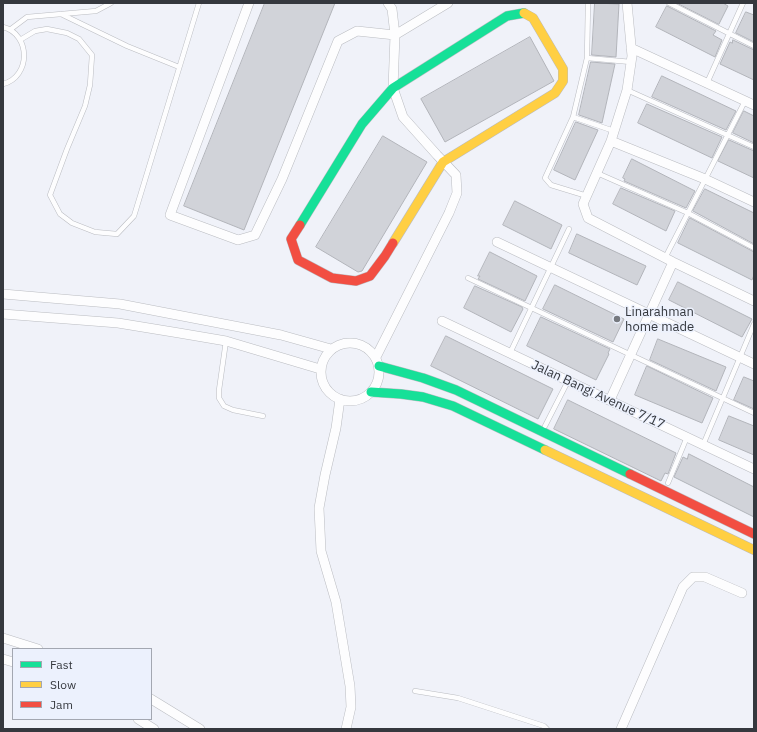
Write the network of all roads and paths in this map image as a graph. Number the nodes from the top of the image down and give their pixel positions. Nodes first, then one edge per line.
1 (111, 3) edge
2 (199, 3) edge
3 (249, 3) edge
4 (388, 3) edge
5 (448, 3) edge
6 (588, 3) edge
7 (627, 3) edge
8 (669, 3) edge
9 (743, 3) edge
10 (61, 14) junction
11 (3, 27) edge
12 (11, 29) junction
13 (729, 34) junction
14 (395, 35) junction
15 (20, 40) junction
16 (754, 46) edge
17 (631, 48) junction
18 (587, 58) junction
19 (631, 62) junction
20 (179, 67) junction
21 (707, 83) junction
22 (3, 84) edge
23 (393, 88) junction
24 (627, 90) junction
25 (745, 101) junction
26 (754, 105) edge
27 (573, 117) junction
28 (614, 131) junction
29 (728, 135) junction
30 (611, 141) junction
31 (754, 147) edge
32 (443, 162) junction
33 (597, 173) junction
34 (705, 179) junction
35 (587, 196) junction
36 (754, 202) edge
37 (688, 214) junction
38 (569, 229) dead end
39 (497, 242) dead end
40 (754, 248) edge
41 (669, 260) junction
42 (551, 268) junction
43 (468, 278) dead end
44 (3, 294) edge
45 (754, 301) edge
46 (532, 308) junction
47 (3, 314) edge
48 (648, 315) junction
49 (442, 321) dead end
50 (754, 324) edge
51 (226, 341) junction
52 (331, 349) junction
53 (510, 353) junction
54 (630, 355) junction
55 (740, 357) junction
56 (378, 362) junction
57 (754, 364) edge
58 (320, 369) junction
59 (568, 381) junction
60 (371, 392) junction
61 (722, 398) junction
62 (340, 399) junction
63 (610, 400) junction
64 (754, 413) edge
65 (263, 416) dead end
66 (545, 426) dead end
67 (687, 437) junction
68 (703, 444) junction
69 (754, 469) edge
70 (668, 484) dead end
71 (754, 534) edge
72 (754, 550) edge
73 (742, 593) dead end
74 (3, 638) edge
75 (35, 648) edge
76 (415, 691) dead end
77 (152, 700) edge
78 (140, 720) edge
79 (154, 729) edge
80 (200, 729) edge
81 (346, 729) edge
82 (547, 729) edge
83 (621, 729) edge

1 - 10 lane
2 - 20 lane
3 - 14 street
4 - 14 street
5 - 14 street
6 - 18 lane
7 - 17 street
8 - 13 lane
9 - 13 lane
10 - 12 lane
10 - 20 lane
11 - 12 lane
12 - 15 lane
13 - 16 lane
13 - 21 lane
14 - 23 street
15 - 20 lane
15 - 22 lane
17 - 19 street
17 - 21 street
18 - 19 lane
18 - 27 lane
19 - 24 street
21 - 25 street
23 - 32 street
23 - 32 street
23 - 32 street
24 - 28 street
24 - 29 lane
25 - 26 street
25 - 29 lane
27 - 28 lane
27 - 35 lane
28 - 30 street
29 - 31 lane
29 - 34 lane
30 - 33 street
30 - 34 street
32 - 56 street
33 - 35 street
33 - 37 lane
34 - 36 street
34 - 37 lane
35 - 41 street
37 - 40 lane
37 - 41 lane
38 - 42 lane
39 - 42 street
41 - 45 street
41 - 48 street
42 - 46 lane
42 - 48 street
43 - 46 lane
44 - 52 street
46 - 53 lane
46 - 54 lane
47 - 51 street
48 - 54 street
48 - 55 street
49 - 53 street, Jalan Bangi Avenue 7/17
50 - 55 lane
51 - 58 street
51 - 65 lane
52 - 56 street
52 - 58 street
53 - 59 street, Jalan Bangi Avenue 7/17
54 - 61 lane
54 - 63 street
55 - 57 street
55 - 61 lane
56 - 60 street
56 - 71 street
58 - 62 street
59 - 63 street, Jalan Bangi Avenue 7/17
59 - 66 lane
60 - 62 street
60 - 72 street
61 - 64 lane
61 - 68 lane
62 - 81 street
63 - 67 street, Jalan Bangi Avenue 7/17
67 - 68 street, Jalan Bangi Avenue 7/17
67 - 70 lane
68 - 69 street, Jalan Bangi Avenue 7/17
73 - 83 street
74 - 75 street
76 - 82 lane
77 - 80 street
78 - 79 street

